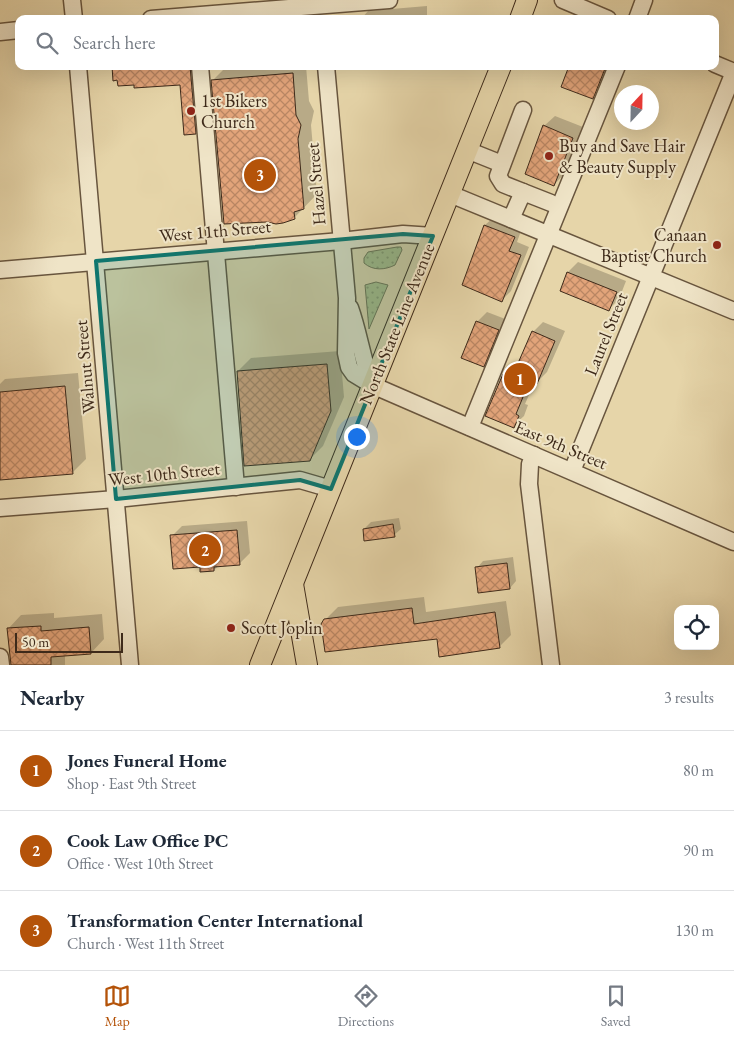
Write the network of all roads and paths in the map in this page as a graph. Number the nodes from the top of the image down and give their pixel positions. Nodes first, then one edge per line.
1 (72, 0) edge
2 (389, 0) edge
3 (527, 0) edge
4 (563, 0) edge
5 (644, 0) edge
6 (321, 8) edge
7 (195, 11) edge
8 (74, 15) edge
9 (174, 15) edge
10 (521, 15) edge
11 (599, 15) edge
12 (638, 15) edge
13 (15, 30) edge
14 (0, 32) edge
15 (719, 66) edge
16 (78, 70) edge
17 (200, 70) edge
18 (326, 70) edge
19 (499, 70) edge
20 (616, 70) edge
21 (734, 72) edge
22 (523, 110) dead end
23 (468, 150) junction
24 (502, 164) junction
25 (523, 192) junction
26 (450, 194) junction
27 (551, 203) dead end
28 (511, 220) junction
29 (549, 235) junction
30 (433, 236) junction
31 (341, 241) junction
32 (215, 251) junction
33 (96, 261) junction
34 (0, 270) edge
35 (651, 277) junction
36 (734, 311) edge
37 (372, 385) junction
38 (470, 427) junction
39 (534, 455) junction
40 (572, 471) junction
41 (236, 487) junction
42 (331, 489) junction
43 (116, 499) junction
44 (0, 508) edge
45 (734, 542) edge
46 (293, 584) junction
47 (0, 657) edge
48 (1, 665) edge
49 (130, 665) edge
50 (260, 665) edge
51 (307, 665) edge
52 (551, 665) edge

1 - 8 street
2 - 6 street
3 - 10 main road
4 - 11 street
5 - 12 street
6 - 7 street
7 - 9 street
13 - 14 street
15 - 21 street
16 - 33 street, Walnut Street
17 - 32 street
18 - 31 street, Hazel Street
19 - 23 main road, North State Line Avenue
20 - 29 street
21 - 35 street, Laurel Street
22 - 24 street
23 - 24 street
23 - 26 main road, North State Line Avenue
24 - 25 street
25 - 27 street
25 - 28 street
26 - 28 street
26 - 30 main road, North State Line Avenue
28 - 29 street
29 - 35 street
29 - 38 street
30 - 31 street, West 11th Street
30 - 37 main road, North State Line Avenue
31 - 32 street, West 11th Street
31 - 37 street, Hazel Street
32 - 33 street, West 11th Street
32 - 41 street
33 - 34 street, West 11th Street
33 - 43 street, Walnut Street
35 - 36 street
35 - 40 street, Laurel Street
37 - 38 street, East 9th Street
37 - 42 main road, North State Line Avenue
38 - 39 street, East 9th Street
39 - 40 street, East 9th Street
39 - 52 street
40 - 45 street, East 9th Street
41 - 42 street, West 10th Street
41 - 43 street, West 10th Street
42 - 46 main road, North State Line Avenue
43 - 44 street, West 10th Street
43 - 49 street, Walnut Street
46 - 50 main road, North State Line Avenue
46 - 51 main road
47 - 48 street

